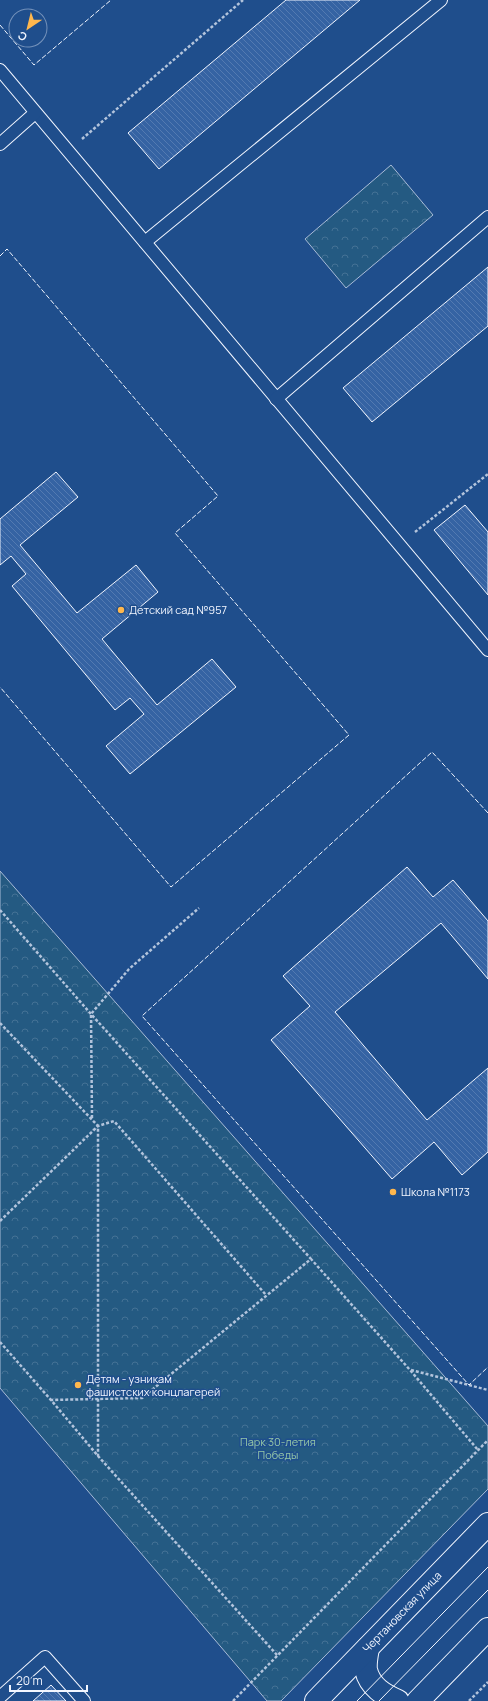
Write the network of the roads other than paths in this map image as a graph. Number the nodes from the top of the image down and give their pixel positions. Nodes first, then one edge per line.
1 (441, 0) edge
2 (0, 70) edge
3 (35, 113) junction
4 (0, 144) edge
5 (488, 217) edge
6 (145, 242) junction
7 (276, 399) junction
8 (488, 650) edge
9 (488, 1524) edge
10 (488, 1629) edge
11 (368, 1648) junction
12 (0, 1697) edge
13 (84, 1701) edge
14 (316, 1701) edge
15 (398, 1701) edge
16 (418, 1701) edge

1 - 6 lane
2 - 3 lane
3 - 4 lane
3 - 6 lane
5 - 7 lane
6 - 7 lane
7 - 8 lane
9 - 11 main road, Чертановская улица
10 - 16 main road
11 - 14 main road, Чертановская улица
11 - 15 main road
12 - 13 lane

